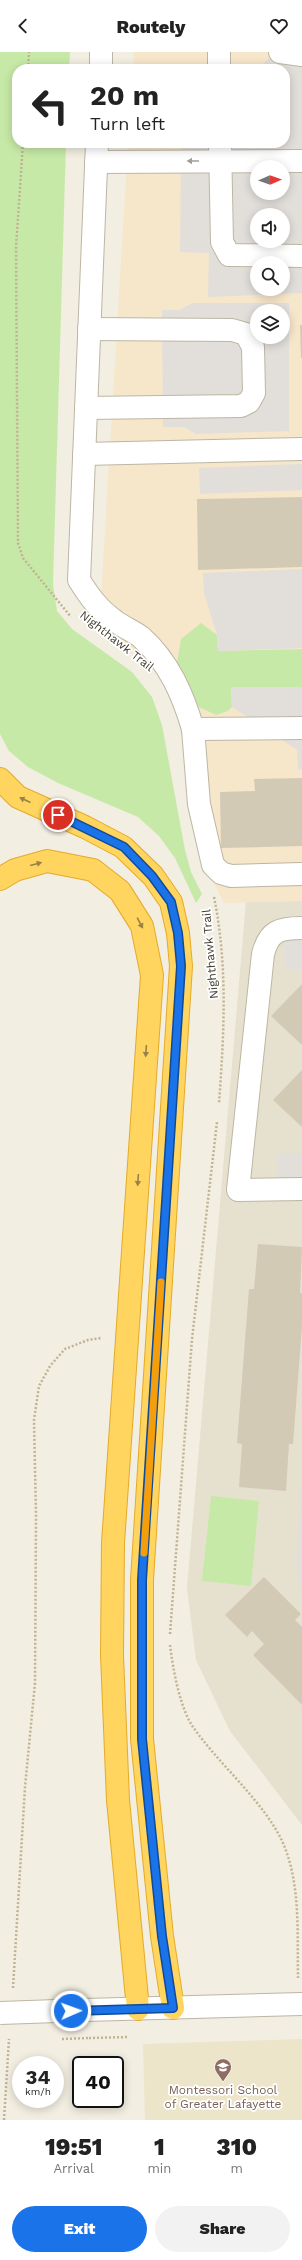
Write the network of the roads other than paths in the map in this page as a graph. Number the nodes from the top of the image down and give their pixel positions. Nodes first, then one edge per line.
1 (101, 52) edge
2 (219, 52) edge
3 (280, 52) edge
4 (302, 55) edge
5 (100, 64) edge
6 (219, 64) edge
7 (97, 152) edge
8 (220, 152) edge
9 (302, 161) edge
10 (302, 256) edge
11 (89, 329) junction
12 (86, 408) junction
13 (302, 449) edge
14 (84, 454) junction
15 (302, 728) edge
16 (193, 729) junction
17 (0, 779) edge
18 (302, 874) edge
19 (0, 879) edge
20 (302, 928) edge
21 (302, 1190) edge
22 (302, 2004) edge
23 (173, 2008) junction
24 (138, 2009) junction
25 (0, 2013) edge

1 - 5 street
2 - 6 street
3 - 4 street
8 -> 7 street
7 - 11 street
8 - 9 street
8 - 10 street
11 - 12 street
11 - 12 street
12 - 14 street
13 - 14 street
14 - 16 street
15 - 16 street
16 - 18 street
23 -> 17 highway
19 -> 24 highway
20 - 21 street
22 - 23 street
23 - 24 street
24 - 25 street, bridge

